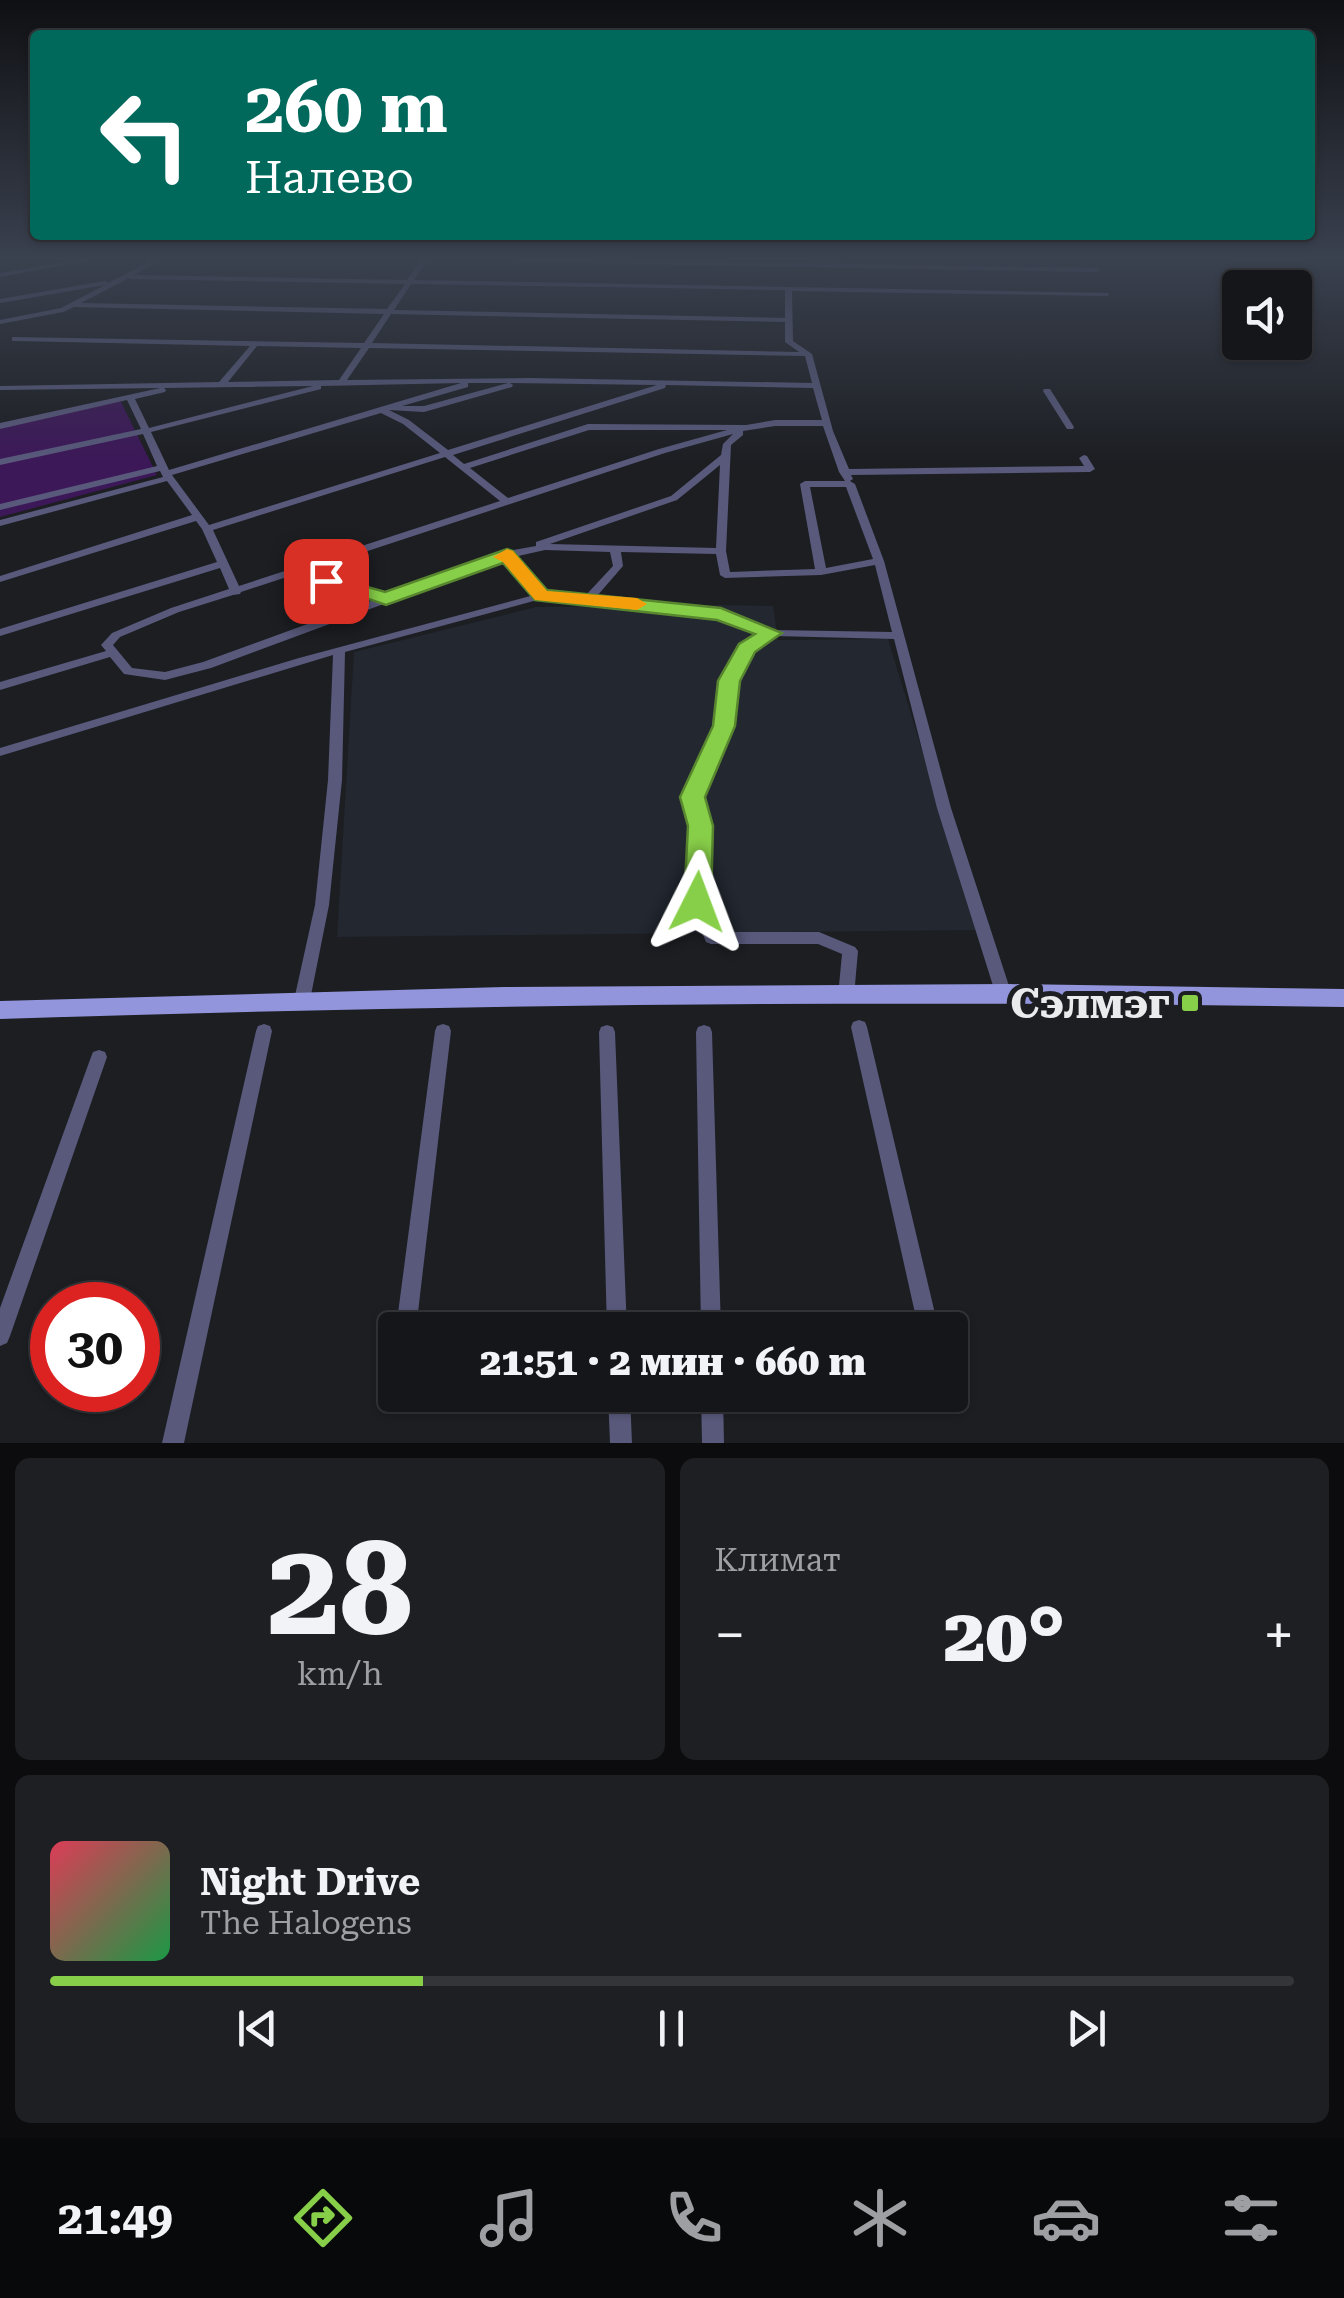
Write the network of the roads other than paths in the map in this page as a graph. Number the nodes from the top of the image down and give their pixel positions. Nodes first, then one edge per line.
1 (382, 327) edge
2 (789, 327) edge
3 (15, 339) dead end
4 (255, 344) junction
5 (369, 346) junction
6 (808, 354) junction
7 (483, 380) junction
8 (531, 380) junction
9 (344, 381) junction
10 (223, 383) junction
11 (189, 384) junction
12 (664, 384) junction
13 (817, 386) junction
14 (0, 391) edge
15 (1047, 391) dead end
16 (130, 398) junction
17 (382, 410) junction
18 (826, 423) junction
19 (0, 426) edge
20 (746, 428) junction
21 (1070, 428) dead end
22 (148, 430) junction
23 (446, 452) junction
24 (726, 456) junction
25 (1084, 458) dead end
26 (0, 462) edge
27 (463, 467) junction
28 (844, 472) junction
29 (166, 473) junction
30 (850, 484) junction
31 (507, 502) junction
32 (0, 507) edge
33 (197, 517) junction
34 (0, 524) edge
35 (207, 529) junction
36 (615, 549) junction
37 (721, 551) junction
38 (507, 555) junction
39 (879, 560) junction
40 (222, 564) junction
41 (296, 572) junction
42 (821, 572) junction
43 (0, 579) edge
44 (236, 592) junction
45 (542, 596) junction
46 (590, 598) junction
47 (386, 599) junction
48 (0, 632) edge
49 (772, 633) junction
50 (899, 636) junction
51 (339, 651) junction
52 (113, 653) junction
53 (0, 686) edge
54 (0, 752) edge
55 (1003, 992) junction
56 (846, 996) junction
57 (1344, 998) edge
58 (302, 1000) junction
59 (0, 1010) edge
60 (859, 1026) dead end
61 (443, 1030) dead end
62 (264, 1032) dead end
63 (607, 1032) dead end
64 (704, 1032) dead end
65 (99, 1057) dead end
66 (408, 1312) edge
67 (616, 1312) edge
68 (711, 1312) edge
69 (924, 1312) edge
70 (0, 1336) edge
71 (620, 1412) edge
72 (712, 1412) edge
73 (173, 1443) edge
74 (621, 1443) edge
75 (713, 1443) edge

1 - 5 street
2 - 6 street
3 - 4 street
4 - 5 street
4 - 10 street
5 - 6 street
5 - 9 street
6 - 13 street
7 - 8 street
7 - 9 street
7 - 17 street
8 - 12 street
8 - 17 street
9 - 10 street
9 - 22 street
10 - 11 street
11 - 14 street
11 - 16 street
12 - 13 street
12 - 23 street
13 - 18 street
15 - 21 street
16 - 19 street
16 - 22 street
17 - 23 street
17 - 29 street
18 - 20 street
18 - 28 street
20 - 24 street
20 - 27 street
20 - 31 street
22 - 26 street
22 - 29 street
23 - 27 street
23 - 35 street
24 - 37 street
24 - 38 street
25 - 28 street
27 - 31 street
28 - 30 street
29 - 32 street
29 - 33 street
29 - 34 street
30 - 39 street
30 - 42 street
31 - 41 street
33 - 35 street
33 - 43 street
35 - 40 street
36 - 37 street
36 - 38 street
36 - 46 street
37 - 42 street
38 - 45 street
38 - 47 street
39 - 42 street
39 - 50 street
40 - 44 street
40 - 48 street
41 - 44 street
41 - 47 street
44 - 52 street
45 - 46 street
45 - 51 street
46 - 49 street
47 - 52 street
49 - 50 street
49 - 56 street
50 - 55 street
51 - 54 street
51 - 58 street
52 - 53 street
55 - 56 main road
55 - 57 main road
56 - 58 main road
58 - 59 main road
60 - 69 street
61 - 66 street
62 - 73 street
63 - 67 street
64 - 68 street
65 - 70 street
71 - 74 street
72 - 75 street

